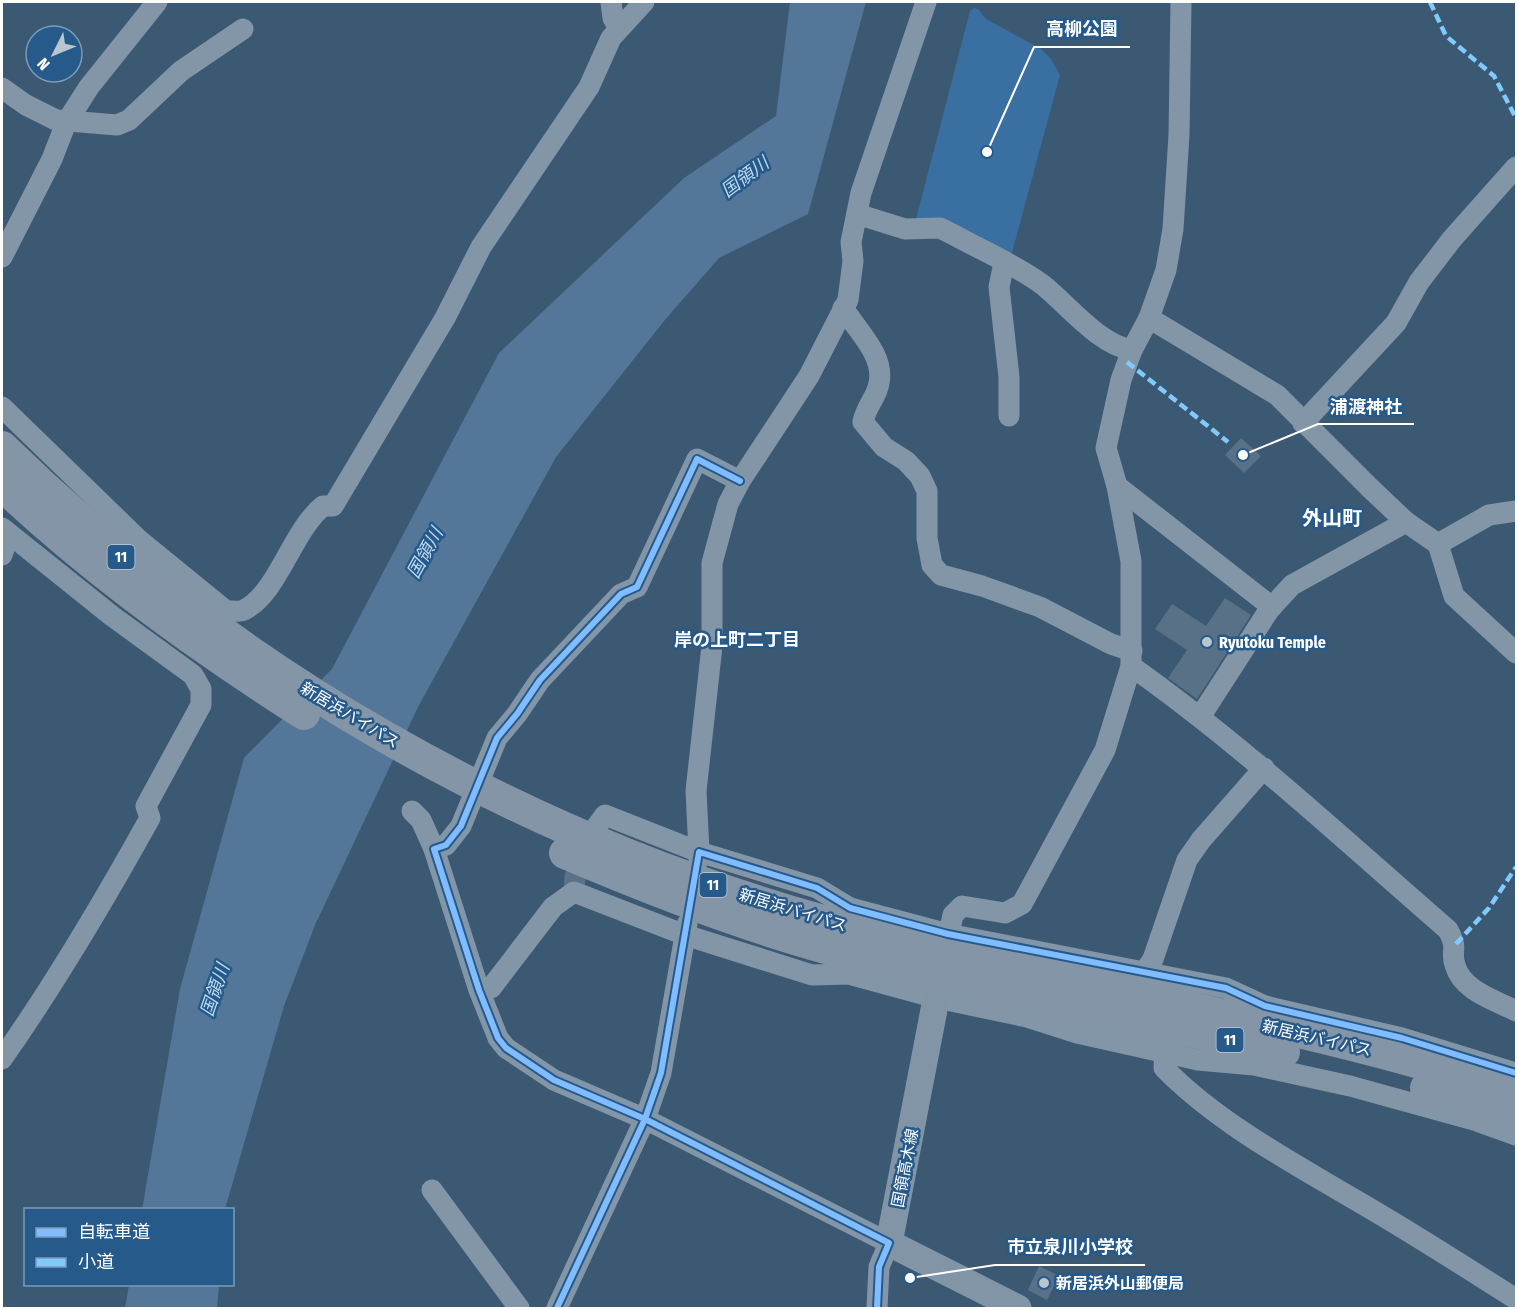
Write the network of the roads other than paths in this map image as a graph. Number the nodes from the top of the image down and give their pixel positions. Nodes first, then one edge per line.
1 (157, 2) edge
2 (611, 2) edge
3 (644, 2) edge
4 (926, 2) edge
5 (1181, 2) edge
6 (619, 28) junction
7 (243, 29) dead end
8 (2, 88) edge
9 (66, 123) junction
10 (1516, 166) edge
11 (857, 214) junction
12 (2, 257) edge
13 (1004, 263) junction
14 (843, 309) junction
15 (1149, 318) junction
16 (1131, 350) junction
17 (2, 407) edge
18 (1009, 417) dead end
19 (1303, 423) junction
20 (2, 447) edge
21 (740, 481) junction
22 (2, 485) edge
23 (1117, 486) junction
24 (1516, 511) edge
25 (1406, 522) junction
26 (5, 531) edge
27 (1438, 544) junction
28 (2, 555) edge
29 (1272, 607) junction
30 (1516, 653) edge
31 (1132, 658) junction
32 (245, 664) junction
33 (1200, 717) junction
34 (1264, 768) junction
35 (412, 811) dead end
36 (597, 826) dead end
37 (434, 849) junction
38 (699, 855) junction
39 (686, 930) junction
40 (942, 965) junction
41 (1144, 973) junction
42 (479, 990) junction
43 (1516, 1011) edge
44 (1165, 1052) junction
45 (2, 1059) edge
46 (1516, 1073) edge
47 (1516, 1092) edge
48 (1516, 1116) edge
49 (645, 1119) junction
50 (1516, 1135) edge
51 (432, 1190) dead end
52 (890, 1243) junction
53 (1516, 1299) edge
54 (519, 1308) edge
55 (557, 1308) edge
56 (877, 1308) edge
57 (1018, 1308) edge

1 - 9 street
2 - 6 street
3 - 6 street
4 - 11 street
5 - 15 street
6 - 17 street
7 - 9 street
8 - 9 street
9 - 12 street
10 - 19 street
11 - 13 street
11 - 14 street
13 - 16 street
13 - 18 street
14 - 21 street
14 - 31 street
15 - 16 street
15 - 19 street
16 - 23 street
19 - 25 street
20 - 32 highway, 新居浜バイパス / 11
21 - 37 street
21 - 38 street
22 - 32 highway, 新居浜バイパス / 11
23 - 29 street
23 - 31 street
24 - 27 street
25 - 27 street
25 - 29 street
26 - 28 street
26 - 45 street
27 - 30 street
29 - 33 street
31 - 33 street
31 - 40 street
32 - 40 highway, 新居浜バイパス / 11
33 - 34 street
34 - 41 street
34 - 43 street
35 - 37 street
36 - 38 street
37 - 42 street
38 - 40 street
39 - 40 street
39 - 42 street
39 - 49 street
40 - 41 street
40 - 44 street
40 - 47 highway, 新居浜バイパス / 11
40 - 48 highway, 新居浜バイパス / 11
40 - 52 main road, 国領高木線
41 - 46 street
42 - 49 street
44 - 50 street
44 - 53 street
49 - 52 street
49 - 55 street
51 - 54 street
52 - 56 street
52 - 57 main road

